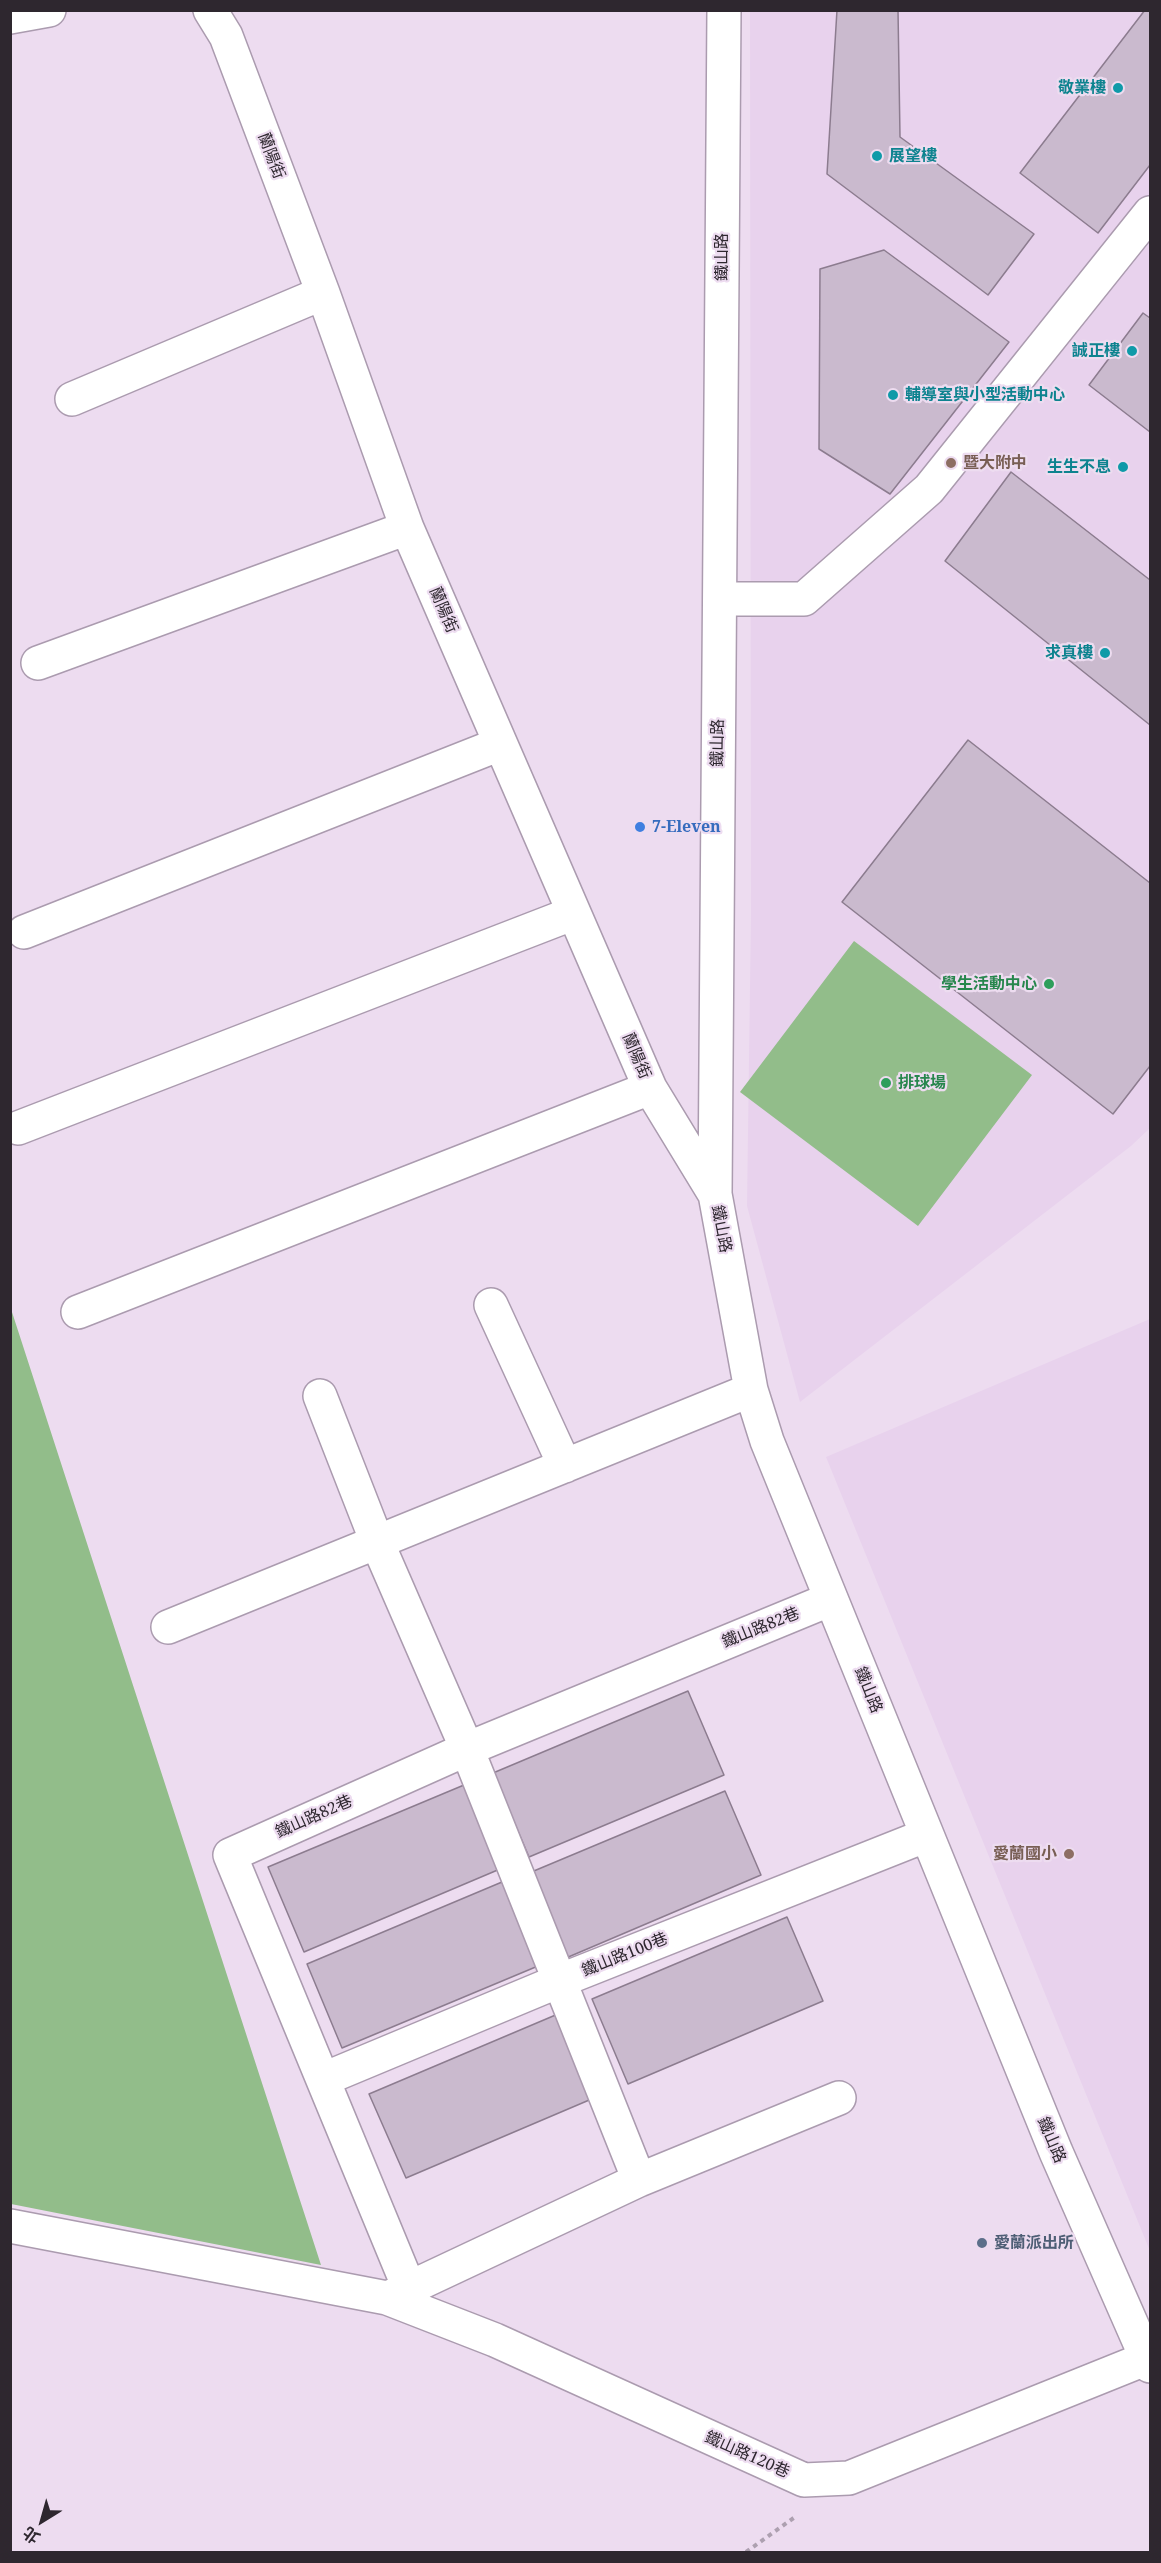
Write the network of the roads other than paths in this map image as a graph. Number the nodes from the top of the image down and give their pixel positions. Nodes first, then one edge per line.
1 (49, 10) edge
2 (210, 10) edge
3 (724, 10) edge
4 (10, 17) edge
5 (1150, 213) edge
6 (323, 293) junction
7 (72, 399) dead end
8 (407, 528) junction
9 (720, 599) junction
10 (38, 663) dead end
11 (500, 744) junction
12 (574, 913) junction
13 (24, 932) dead end
14 (650, 1088) junction
15 (18, 1128) dead end
16 (715, 1194) junction
17 (491, 1305) dead end
18 (78, 1312) dead end
19 (751, 1390) junction
20 (320, 1396) dead end
21 (565, 1466) junction
22 (377, 1542) junction
23 (831, 1599) junction
24 (168, 1627) dead end
25 (467, 1749) junction
26 (927, 1835) junction
27 (559, 1982) junction
28 (324, 2079) junction
29 (839, 2098) dead end
30 (639, 2180) junction
31 (10, 2226) edge
32 (398, 2293) junction
33 (1150, 2360) edge

1 - 4 street
2 - 6 street, 蘭陽街
3 - 9 street, 鐵山路
5 - 9 street
6 - 7 street
6 - 8 street, 蘭陽街
8 - 10 street
8 - 11 street, 蘭陽街
9 - 16 street, 鐵山路
11 - 12 street, 蘭陽街
11 - 13 street
12 - 14 street, 蘭陽街
12 - 15 street
14 - 16 street, 蘭陽街
14 - 18 street
16 - 19 street, 鐵山路
17 - 21 street
19 - 21 street
19 - 23 street, 鐵山路
20 - 22 street
21 - 22 street
22 - 24 street
22 - 25 street
23 - 25 street, 鐵山路82巷
23 - 26 street, 鐵山路
25 - 27 street
25 - 28 street, 鐵山路82巷
26 - 27 street, 鐵山路100巷
26 - 33 street, 鐵山路
27 - 28 street, 鐵山路100巷
27 - 30 street
28 - 32 street, 鐵山路82巷
29 - 30 street
30 - 32 street
31 - 32 street, 鐵山路120巷
32 - 33 street, 鐵山路120巷

